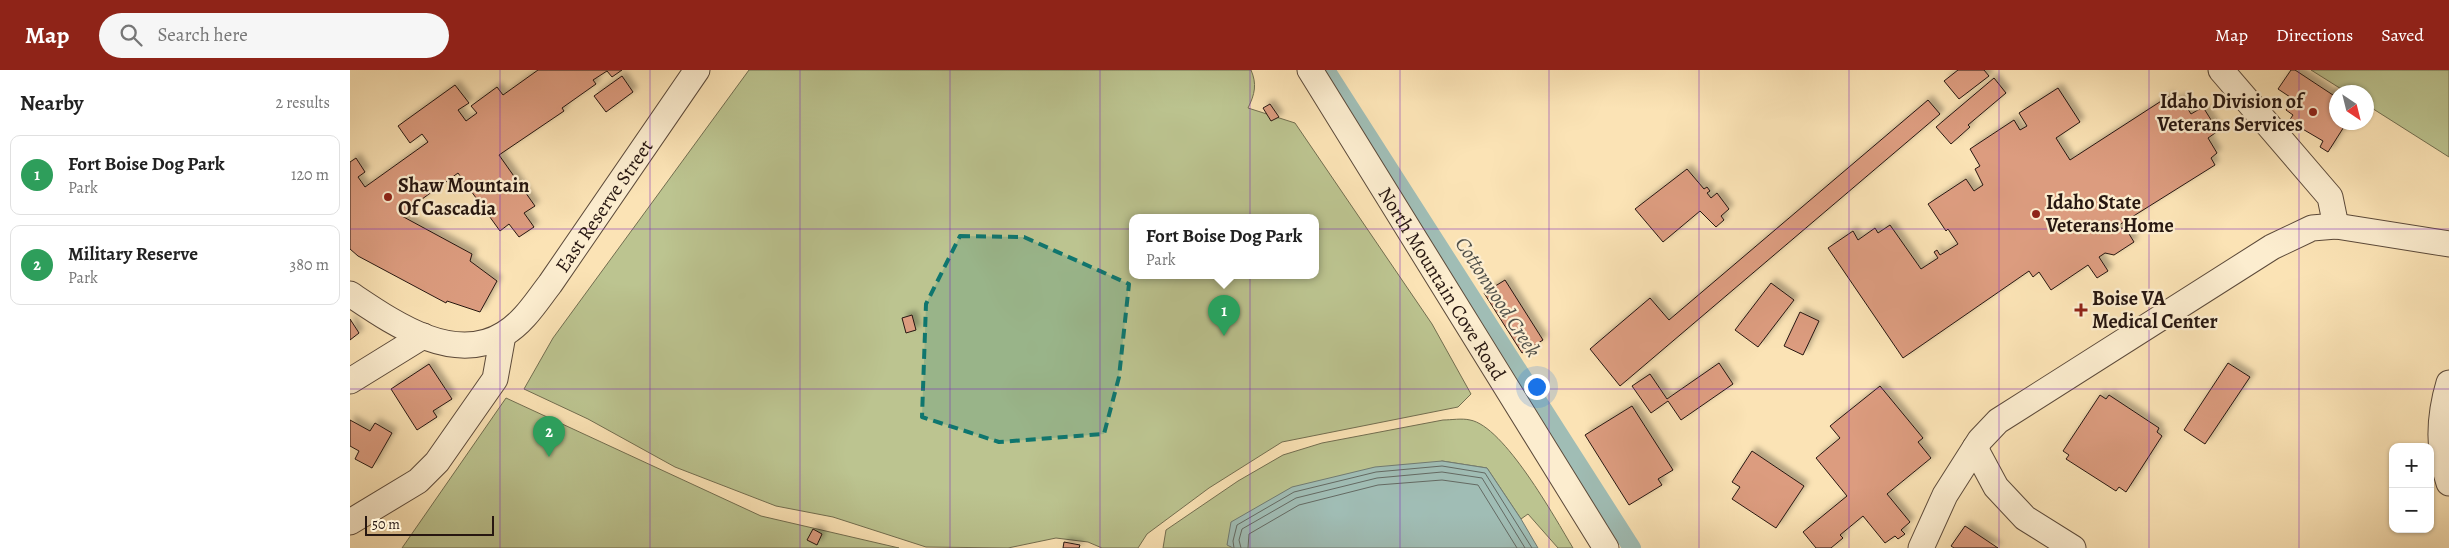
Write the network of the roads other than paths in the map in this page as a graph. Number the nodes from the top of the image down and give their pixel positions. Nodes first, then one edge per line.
1 (1310, 70) edge
2 (2221, 70) edge
3 (696, 71) edge
4 (2336, 226) junction
5 (2449, 244) edge
6 (350, 294) edge
7 (503, 335) junction
8 (423, 336) junction
9 (350, 381) edge
10 (2449, 383) edge
11 (1975, 448) junction
12 (2449, 483) edge
13 (350, 522) edge
14 (1606, 548) edge
15 (1921, 548) edge
16 (2073, 548) edge

1 - 14 street, North Mountain Cove Road
2 - 4 street
3 - 7 street, East Reserve Street
4 - 5 street
4 - 11 street
6 - 8 street
7 - 8 street
7 - 13 street
8 - 9 street
10 - 12 street
11 - 15 street
11 - 16 street

